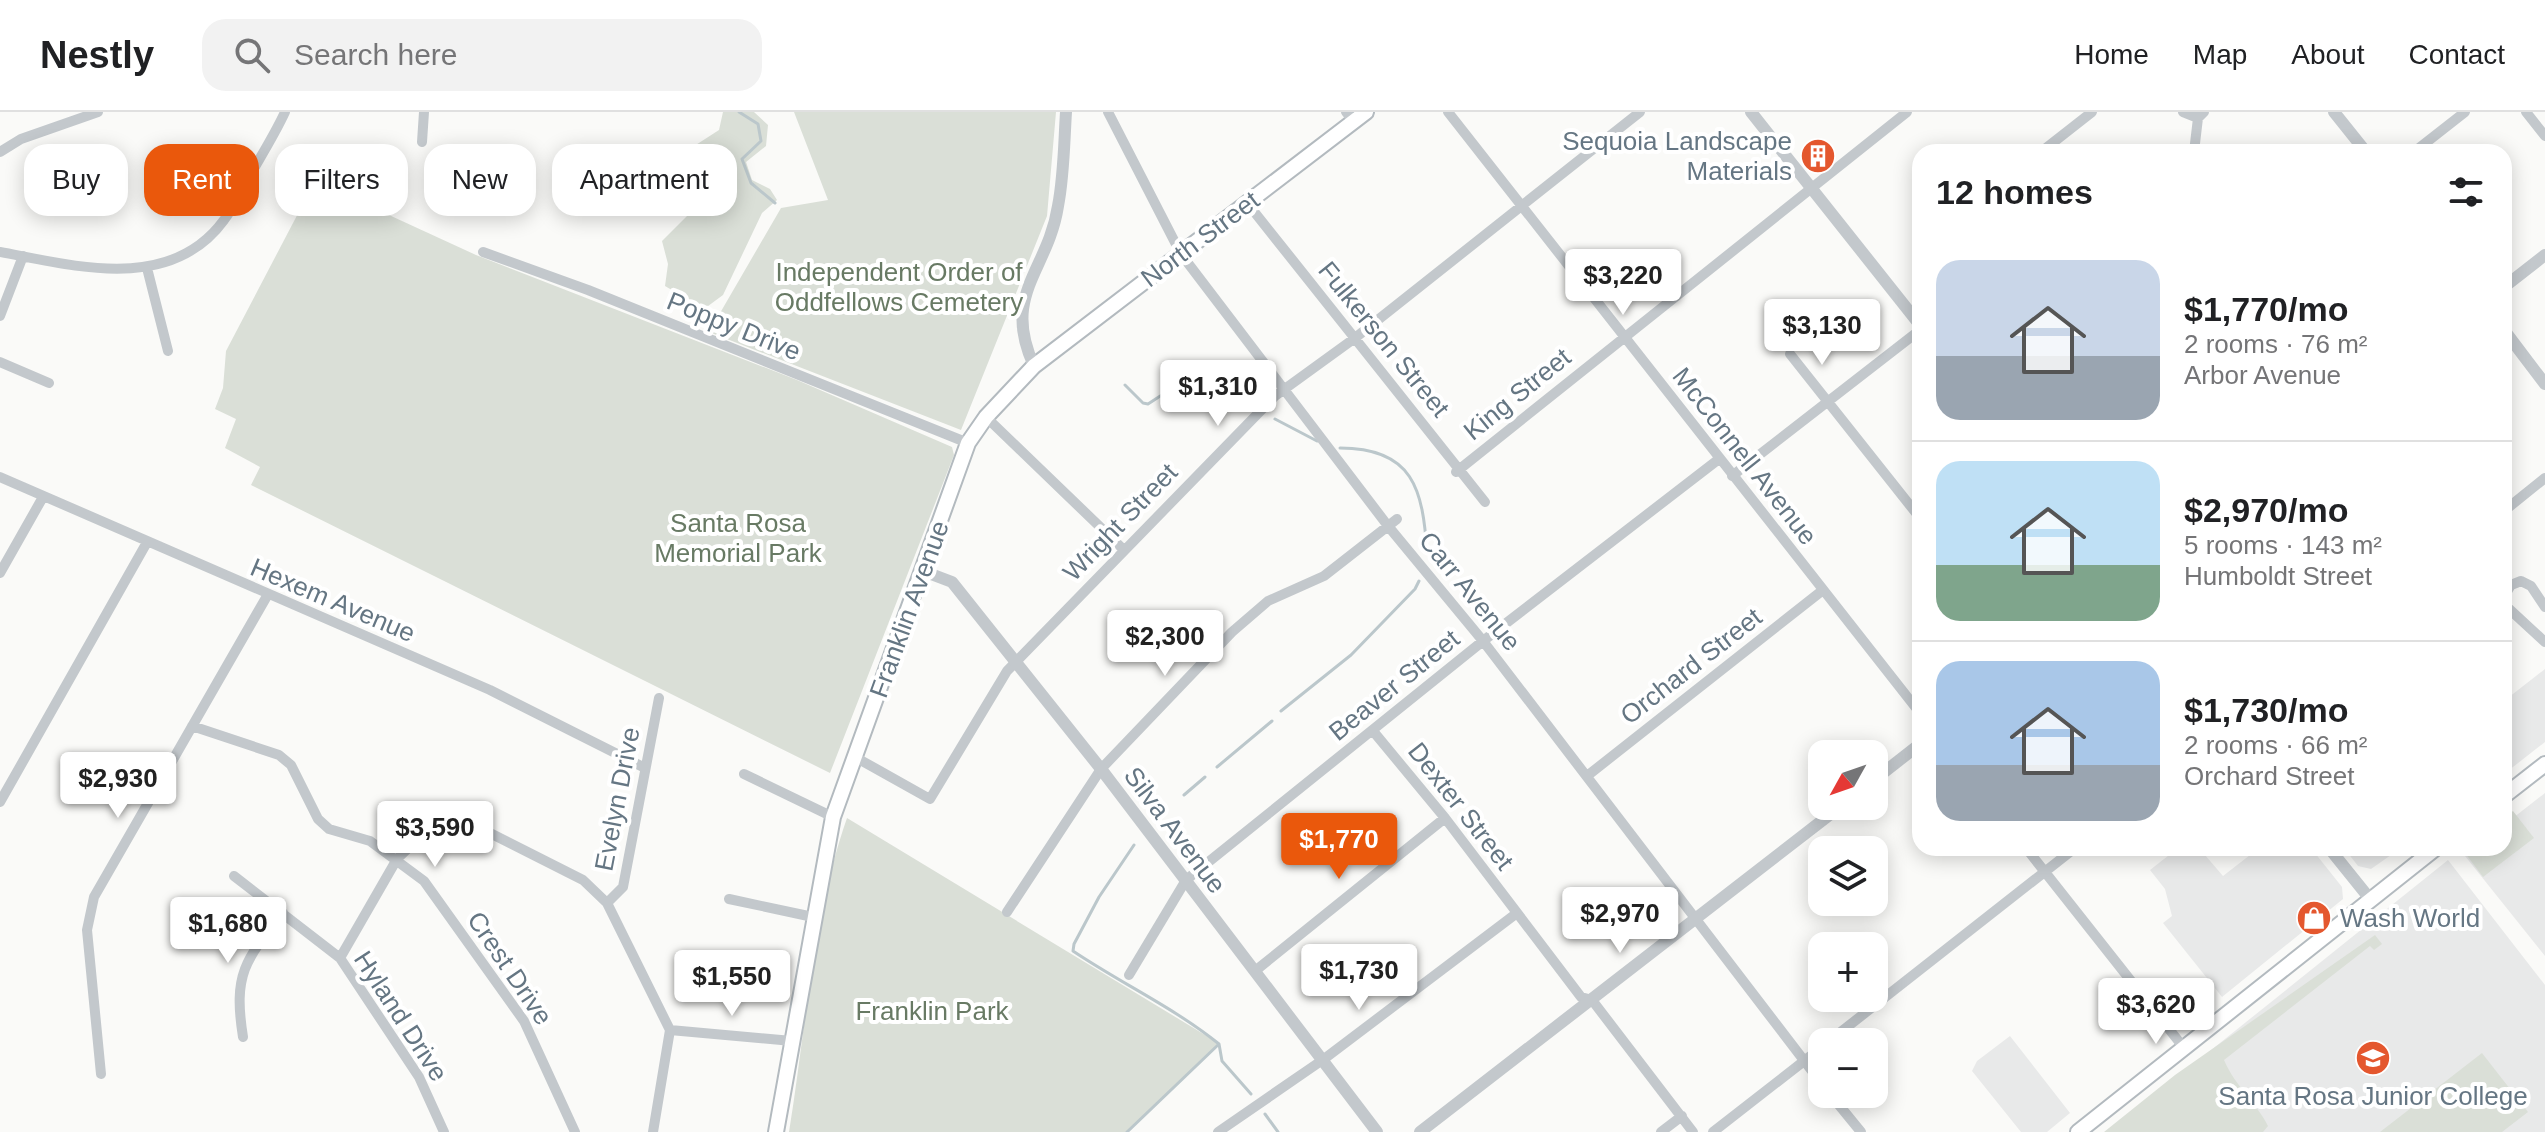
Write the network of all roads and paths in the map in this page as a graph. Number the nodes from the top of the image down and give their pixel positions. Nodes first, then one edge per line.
1 (98, 112) edge
2 (285, 112) edge
3 (424, 112) edge
4 (1066, 112) edge
5 (1108, 112) edge
6 (1366, 112) edge
7 (1448, 112) edge
8 (1640, 112) edge
9 (1751, 112) edge
10 (1907, 112) edge
11 (2092, 112) edge
12 (2183, 112) edge
13 (2334, 112) edge
14 (2465, 112) edge
15 (2526, 112) edge
16 (2201, 115) edge
17 (1350, 117) edge
18 (2545, 136) edge
19 (422, 142) dead end
20 (2051, 144) edge
21 (2196, 144) edge
22 (2360, 144) edge
23 (2424, 144) edge
24 (0, 152) edge
25 (1813, 190) junction
26 (1248, 204) junction
27 (1520, 207) junction
28 (0, 252) edge
29 (483, 252) dead end
30 (1181, 254) junction
31 (2545, 255) edge
32 (23, 256) junction
33 (147, 268) junction
34 (2512, 281) edge
35 (0, 316) edge
36 (1912, 317) edge
37 (1912, 334) edge
38 (1355, 338) junction
39 (1623, 338) junction
40 (2512, 341) edge
41 (168, 351) dead end
42 (1790, 354) dead end
43 (0, 362) edge
44 (1034, 366) junction
45 (49, 383) dead end
46 (2545, 384) edge
47 (1283, 389) junction
48 (1828, 402) junction
49 (986, 417) junction
50 (968, 443) junction
51 (1719, 459) junction
52 (1458, 470) junction
53 (1732, 476) junction
54 (0, 477) edge
55 (2545, 478) edge
56 (43, 497) junction
57 (1485, 502) dead end
58 (2512, 505) edge
59 (1912, 508) edge
60 (1392, 523) junction
61 (146, 544) junction
62 (1123, 549) junction
63 (923, 571) junction
64 (0, 573) edge
65 (2512, 585) edge
66 (1823, 590) junction
67 (267, 596) junction
68 (2545, 607) edge
69 (2512, 612) edge
70 (1483, 641) junction
71 (2545, 642) edge
72 (1015, 663) junction
73 (659, 698) dead end
74 (1912, 703) edge
75 (192, 726) junction
76 (1373, 731) junction
77 (1912, 750) edge
78 (855, 757) junction
79 (2545, 764) edge
80 (645, 768) junction
81 (1101, 769) junction
82 (1888, 769) edge
83 (744, 774) dead end
84 (1587, 776) junction
85 (2512, 790) edge
86 (0, 802) edge
87 (833, 817) junction
88 (1445, 818) junction
89 (1823, 820) edge
90 (2033, 856) edge
91 (2065, 856) edge
92 (2335, 856) edge
93 (2426, 856) edge
94 (397, 859) junction
95 (2045, 871) junction
96 (234, 876) dead end
97 (1186, 880) junction
98 (729, 899) dead end
99 (2370, 899) junction
100 (607, 903) junction
101 (1007, 912) dead end
102 (283, 913) junction
103 (1517, 913) junction
104 (813, 917) junction
105 (1694, 921) junction
106 (340, 958) junction
107 (1255, 971) junction
108 (1129, 975) dead end
109 (1592, 1000) junction
110 (1846, 1028) edge
111 (670, 1030) junction
112 (243, 1037) dead end
113 (792, 1041) junction
114 (2184, 1048) junction
115 (1808, 1058) edge
116 (1324, 1059) junction
117 (1804, 1061) junction
118 (1808, 1066) edge
119 (101, 1074) dead end
120 (1841, 1108) edge
121 (1682, 1116) junction
122 (444, 1132) edge
123 (575, 1132) edge
124 (653, 1132) edge
125 (776, 1132) edge
126 (1218, 1132) edge
127 (1377, 1132) edge
128 (1420, 1132) edge
129 (1661, 1132) edge
130 (1693, 1132) edge
131 (1713, 1132) edge
132 (1861, 1132) edge
133 (2078, 1132) edge

1 - 24 street
2 - 33 street
3 - 19 street
4 - 44 street
5 - 30 street, Carr Avenue
6 - 17 main road, North Street
7 - 27 street, McConnell Avenue
8 - 27 street, Wright Street
9 - 25 street
10 - 25 street, King Street
11 - 20 street
12 - 16 street
13 - 22 street
14 - 23 street
15 - 18 street
16 - 21 street
17 - 26 main road, North Street
25 - 36 street
25 - 39 street, King Street
26 - 30 main road, North Street
26 - 38 street, Fulkerson Street
27 - 38 street, Wright Street
27 - 39 street, McConnell Avenue
28 - 32 street
29 - 50 street, Poppy Drive
30 - 44 main road, North Street
30 - 47 street, Carr Avenue
31 - 34 street
32 - 33 street
32 - 35 street
33 - 41 street
37 - 48 street
38 - 47 street, Wright Street
38 - 52 street, Fulkerson Street
39 - 51 street, McConnell Avenue
39 - 52 street, King Street
40 - 46 street
42 - 48 street
43 - 45 street
44 - 49 main road, Franklin Avenue
47 - 60 street, Carr Avenue
47 - 62 street, Wright Street
48 - 53 street
48 - 59 street
49 - 50 main road, Franklin Avenue
49 - 62 street
50 - 63 main road, Franklin Avenue
51 - 53 street, McConnell Avenue
51 - 70 street, Beaver Street
52 - 57 street, Fulkerson Street
53 - 66 street, McConnell Avenue
54 - 56 street, Hexem Avenue
55 - 58 street
56 - 61 street, Hexem Avenue
56 - 64 street
60 - 70 street, Carr Avenue
60 - 81 street
61 - 67 street, Hexem Avenue
61 - 86 street
62 - 72 street, Wright Street
63 - 72 street, Silva Avenue
63 - 78 main road, Franklin Avenue
65 - 68 street
66 - 74 street, McConnell Avenue
66 - 84 street, Orchard Street
67 - 75 street
67 - 80 street, Hexem Avenue
69 - 71 street
70 - 76 street, Beaver Street
70 - 84 street, Carr Avenue
72 - 78 street, Wright Street
72 - 81 street, Silva Avenue
73 - 80 street, Evelyn Drive
75 - 94 street, Crest Drive
75 - 119 street
76 - 88 street, Dexter Street
76 - 97 street, Beaver Street
77 - 82 street
78 - 87 main road, Franklin Avenue
79 - 85 main road
80 - 100 street, Evelyn Drive
81 - 97 street, Silva Avenue
81 - 101 street
83 - 87 street
84 - 105 street, Carr Avenue
87 - 104 main road, Franklin Avenue
88 - 103 street, Dexter Street
88 - 107 street
89 - 105 street
90 - 95 street
91 - 95 street
92 - 99 street
93 - 99 main road
94 - 100 street
94 - 106 street
94 - 123 street, Crest Drive
95 - 110 street
95 - 114 street
96 - 102 street, Hyland Drive
97 - 107 street, Silva Avenue
97 - 108 street, Beaver Street
98 - 104 street
99 - 114 main road
100 - 111 street
102 - 106 street, Hyland Drive
102 - 112 street
103 - 109 street, Dexter Street
103 - 116 street
104 - 113 main road, Franklin Avenue
105 - 109 street
105 - 117 street, Carr Avenue
106 - 122 street, Hyland Drive
107 - 116 street, Silva Avenue
109 - 121 street, Dexter Street
109 - 128 street
111 - 113 street
111 - 124 street
113 - 125 main road, Franklin Avenue
114 - 133 main road
115 - 117 street
116 - 126 street
116 - 127 street, Silva Avenue
117 - 118 street, Carr Avenue
117 - 131 street
120 - 132 street
121 - 129 street
121 - 130 street, Dexter Street

